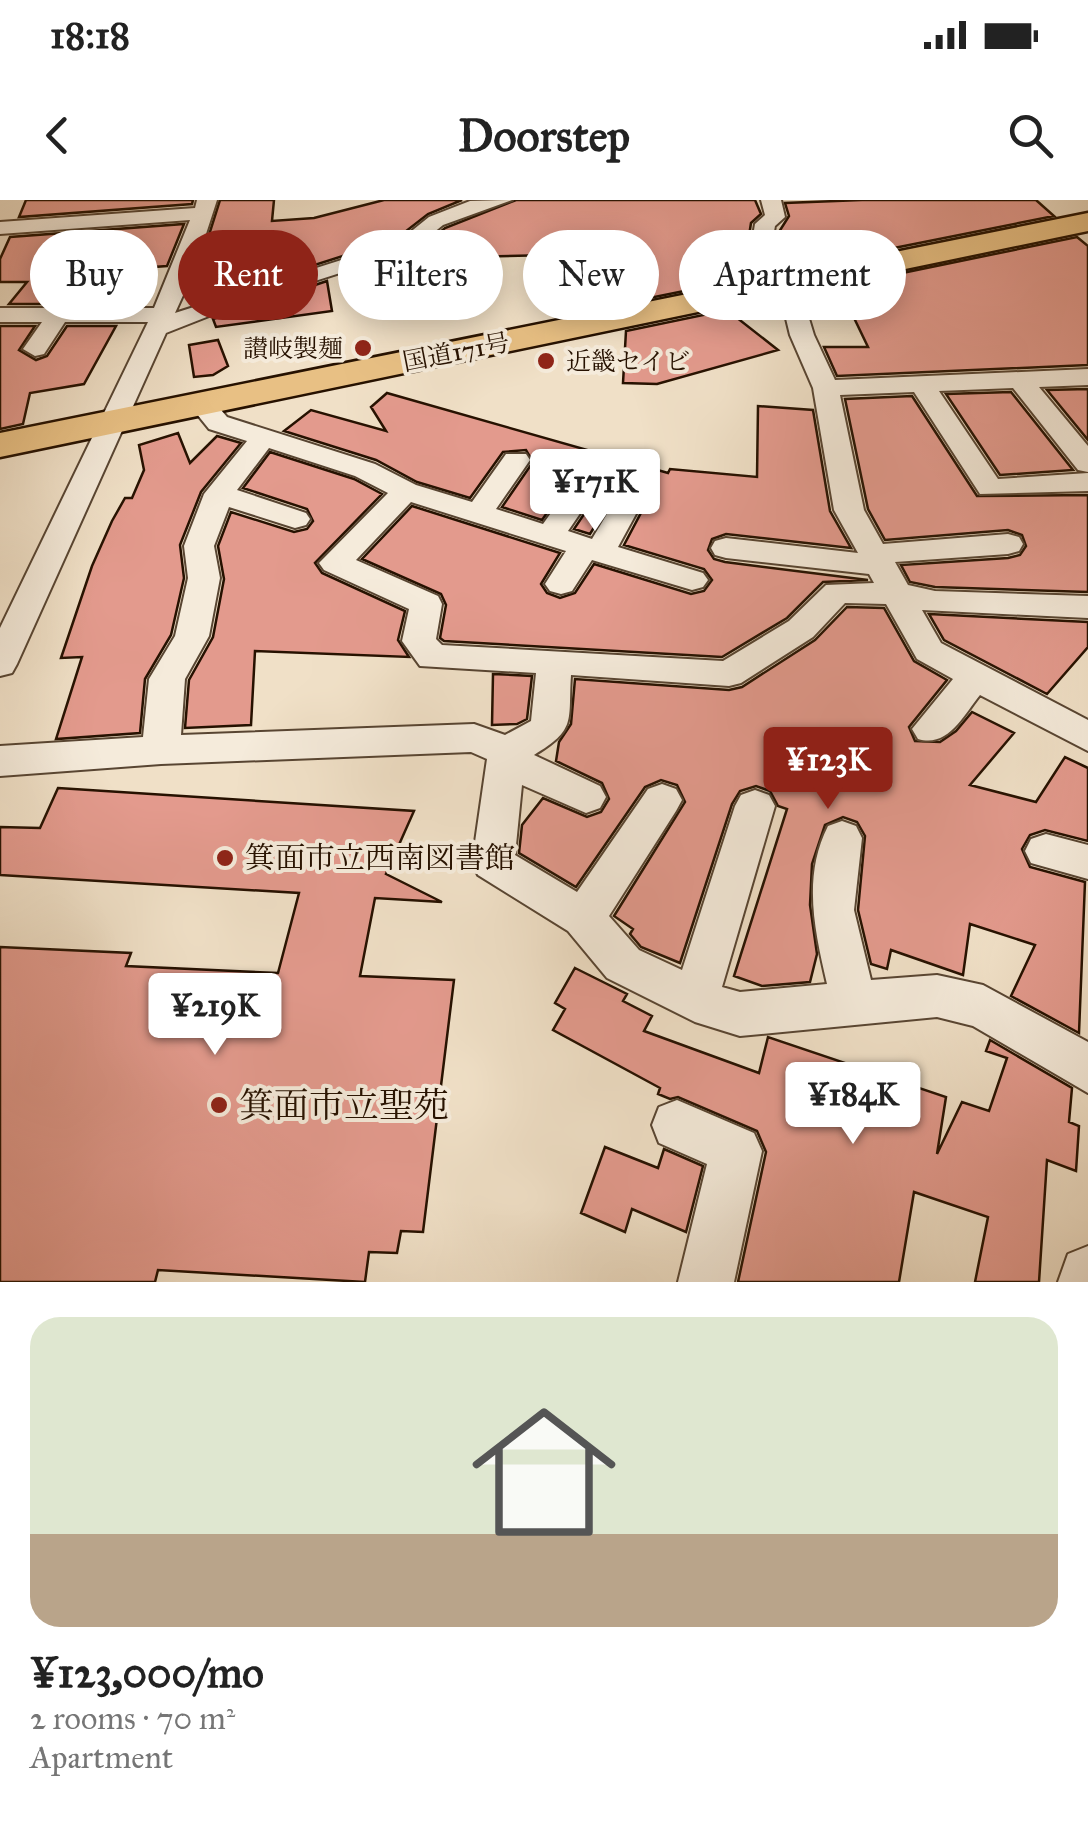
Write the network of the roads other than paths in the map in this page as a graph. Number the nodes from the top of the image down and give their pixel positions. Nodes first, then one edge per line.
1 (502, 200) edge
2 (772, 200) edge
3 (205, 207) edge
4 (1088, 222) edge
5 (0, 228) edge
6 (763, 230) edge
7 (906, 260) edge
8 (679, 307) edge
9 (30, 312) edge
10 (0, 315) edge
11 (55, 320) edge
12 (145, 320) edge
13 (798, 320) edge
14 (160, 322) junction
15 (35, 349) dead end
16 (1088, 377) edge
17 (1020, 380) junction
18 (922, 385) junction
19 (826, 388) junction
20 (201, 403) junction
21 (114, 421) junction
22 (265, 436) junction
23 (0, 445) edge
24 (516, 460) dead end
25 (1088, 464) edge
26 (1088, 482) edge
27 (584, 486) dead end
28 (635, 490) dead end
29 (406, 492) junction
30 (219, 494) junction
31 (478, 514) junction
32 (296, 519) dead end
33 (549, 536) junction
34 (1008, 544) dead end
35 (726, 548) dead end
36 (592, 550) junction
37 (884, 571) junction
38 (692, 580) dead end
39 (561, 584) dead end
40 (1088, 607) edge
41 (555, 662) junction
42 (0, 664) edge
43 (975, 677) junction
44 (931, 729) dead end
45 (1088, 738) edge
46 (161, 750) junction
47 (507, 752) junction
48 (0, 761) edge
49 (586, 797) dead end
50 (662, 800) dead end
51 (755, 806) dead end
52 (842, 838) dead end
53 (1046, 851) dead end
54 (1088, 862) edge
55 (583, 918) junction
56 (695, 1000) junction
57 (854, 1004) junction
58 (1088, 1070) edge
59 (677, 1124) dead end
60 (1088, 1274) edge
61 (706, 1282) edge
62 (1086, 1282) edge

1 - 14 street
2 - 6 street
3 - 5 street
3 - 14 street
4 - 7 highway, 国道171号
8 - 20 highway, 国道171号
9 - 10 street
11 - 15 street
12 - 14 street
13 - 19 street
14 - 21 street
16 - 17 street
17 - 18 street
17 - 25 street
18 - 19 street
18 - 26 street
19 - 37 street
20 - 21 highway, 国道171号
20 - 22 street
21 - 23 highway, 国道171号
21 - 42 street
22 - 29 street
22 - 30 street
24 - 31 street
27 - 33 street
28 - 36 street
29 - 31 street
29 - 41 street
30 - 32 street
30 - 46 street
31 - 33 street
33 - 36 street
34 - 37 street
35 - 37 street
36 - 38 street
36 - 39 street
37 - 40 street
37 - 41 street
37 - 43 street
41 - 47 street
43 - 44 street
43 - 45 street
46 - 47 street
46 - 48 street
47 - 49 street
47 - 55 street
50 - 55 street
51 - 56 street
52 - 57 street
53 - 54 street
55 - 56 street
56 - 57 street
57 - 58 street
59 - 61 street
60 - 62 street

